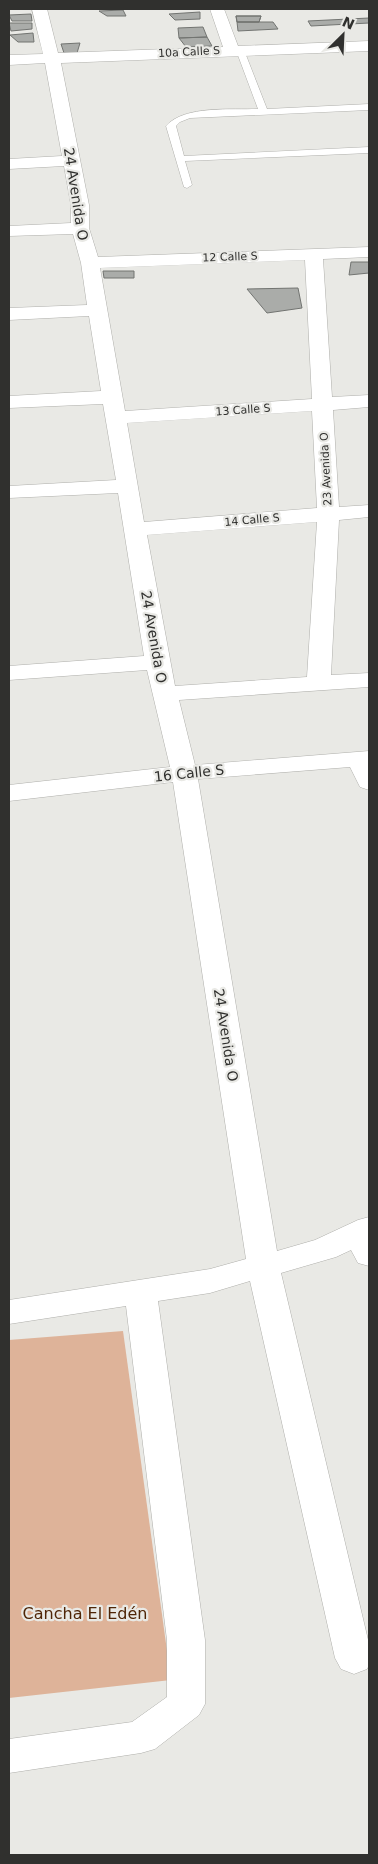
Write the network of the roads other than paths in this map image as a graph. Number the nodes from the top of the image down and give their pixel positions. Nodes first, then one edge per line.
1 (39, 9) edge
2 (217, 9) edge
3 (369, 46) edge
4 (236, 50) junction
5 (52, 58) junction
6 (9, 60) edge
7 (369, 107) edge
8 (264, 112) junction
9 (369, 150) edge
10 (181, 160) junction
11 (72, 161) junction
12 (9, 164) edge
13 (187, 186) dead end
14 (80, 228) junction
15 (9, 231) edge
16 (369, 252) edge
17 (314, 254) junction
18 (90, 263) junction
19 (98, 310) junction
20 (9, 314) edge
21 (369, 401) edge
22 (9, 402) edge
23 (322, 404) junction
24 (114, 408) junction
25 (127, 486) junction
26 (9, 492) edge
27 (369, 511) edge
28 (328, 514) junction
29 (135, 529) junction
30 (157, 662) junction
31 (9, 673) edge
32 (369, 680) edge
33 (319, 684) junction
34 (164, 694) junction
35 (364, 758) edge
36 (184, 773) junction
37 (369, 782) edge
38 (9, 793) edge
39 (367, 1238) edge
40 (263, 1266) junction
41 (140, 1291) junction
42 (9, 1312) edge
43 (354, 1658) dead end
44 (9, 1756) edge

1 - 5 street, 24 Avenida O
2 - 4 street
3 - 4 street, 10a Calle S
4 - 5 street, 10a Calle S
4 - 8 lane
5 - 6 street, 10a Calle S
5 - 11 street, 24 Avenida O
7 - 8 lane
8 - 10 lane
9 - 10 lane
10 - 13 lane
11 - 12 street
11 - 14 street, 24 Avenida O
14 - 15 street
14 - 18 street, 24 Avenida O
16 - 17 street, 12 Calle S
17 - 18 street, 12 Calle S
17 - 23 street, 23 Avenida O
18 - 19 street, 24 Avenida O
19 - 20 street
19 - 24 street, 24 Avenida O
21 - 23 street, 13 Calle S
22 - 24 street, 13 Calle S
23 - 24 street, 13 Calle S
23 - 28 street, 23 Avenida O
24 - 25 street, 24 Avenida O
25 - 26 street
25 - 29 street, 24 Avenida O
27 - 28 street, 14 Calle S
28 - 29 street, 14 Calle S
28 - 33 street, 23 Avenida O
29 - 30 street, 24 Avenida O
30 - 31 street
30 - 34 street, 24 Avenida O
32 - 33 street
33 - 34 street
34 - 36 street, 24 Avenida O
35 - 36 street, 16 Calle S
35 - 37 street
36 - 38 street, 16 Calle S
36 - 40 street, 24 Avenida O
39 - 40 street
40 - 41 street
40 - 43 street, 24 Avenida O
41 - 42 street
41 - 44 street

